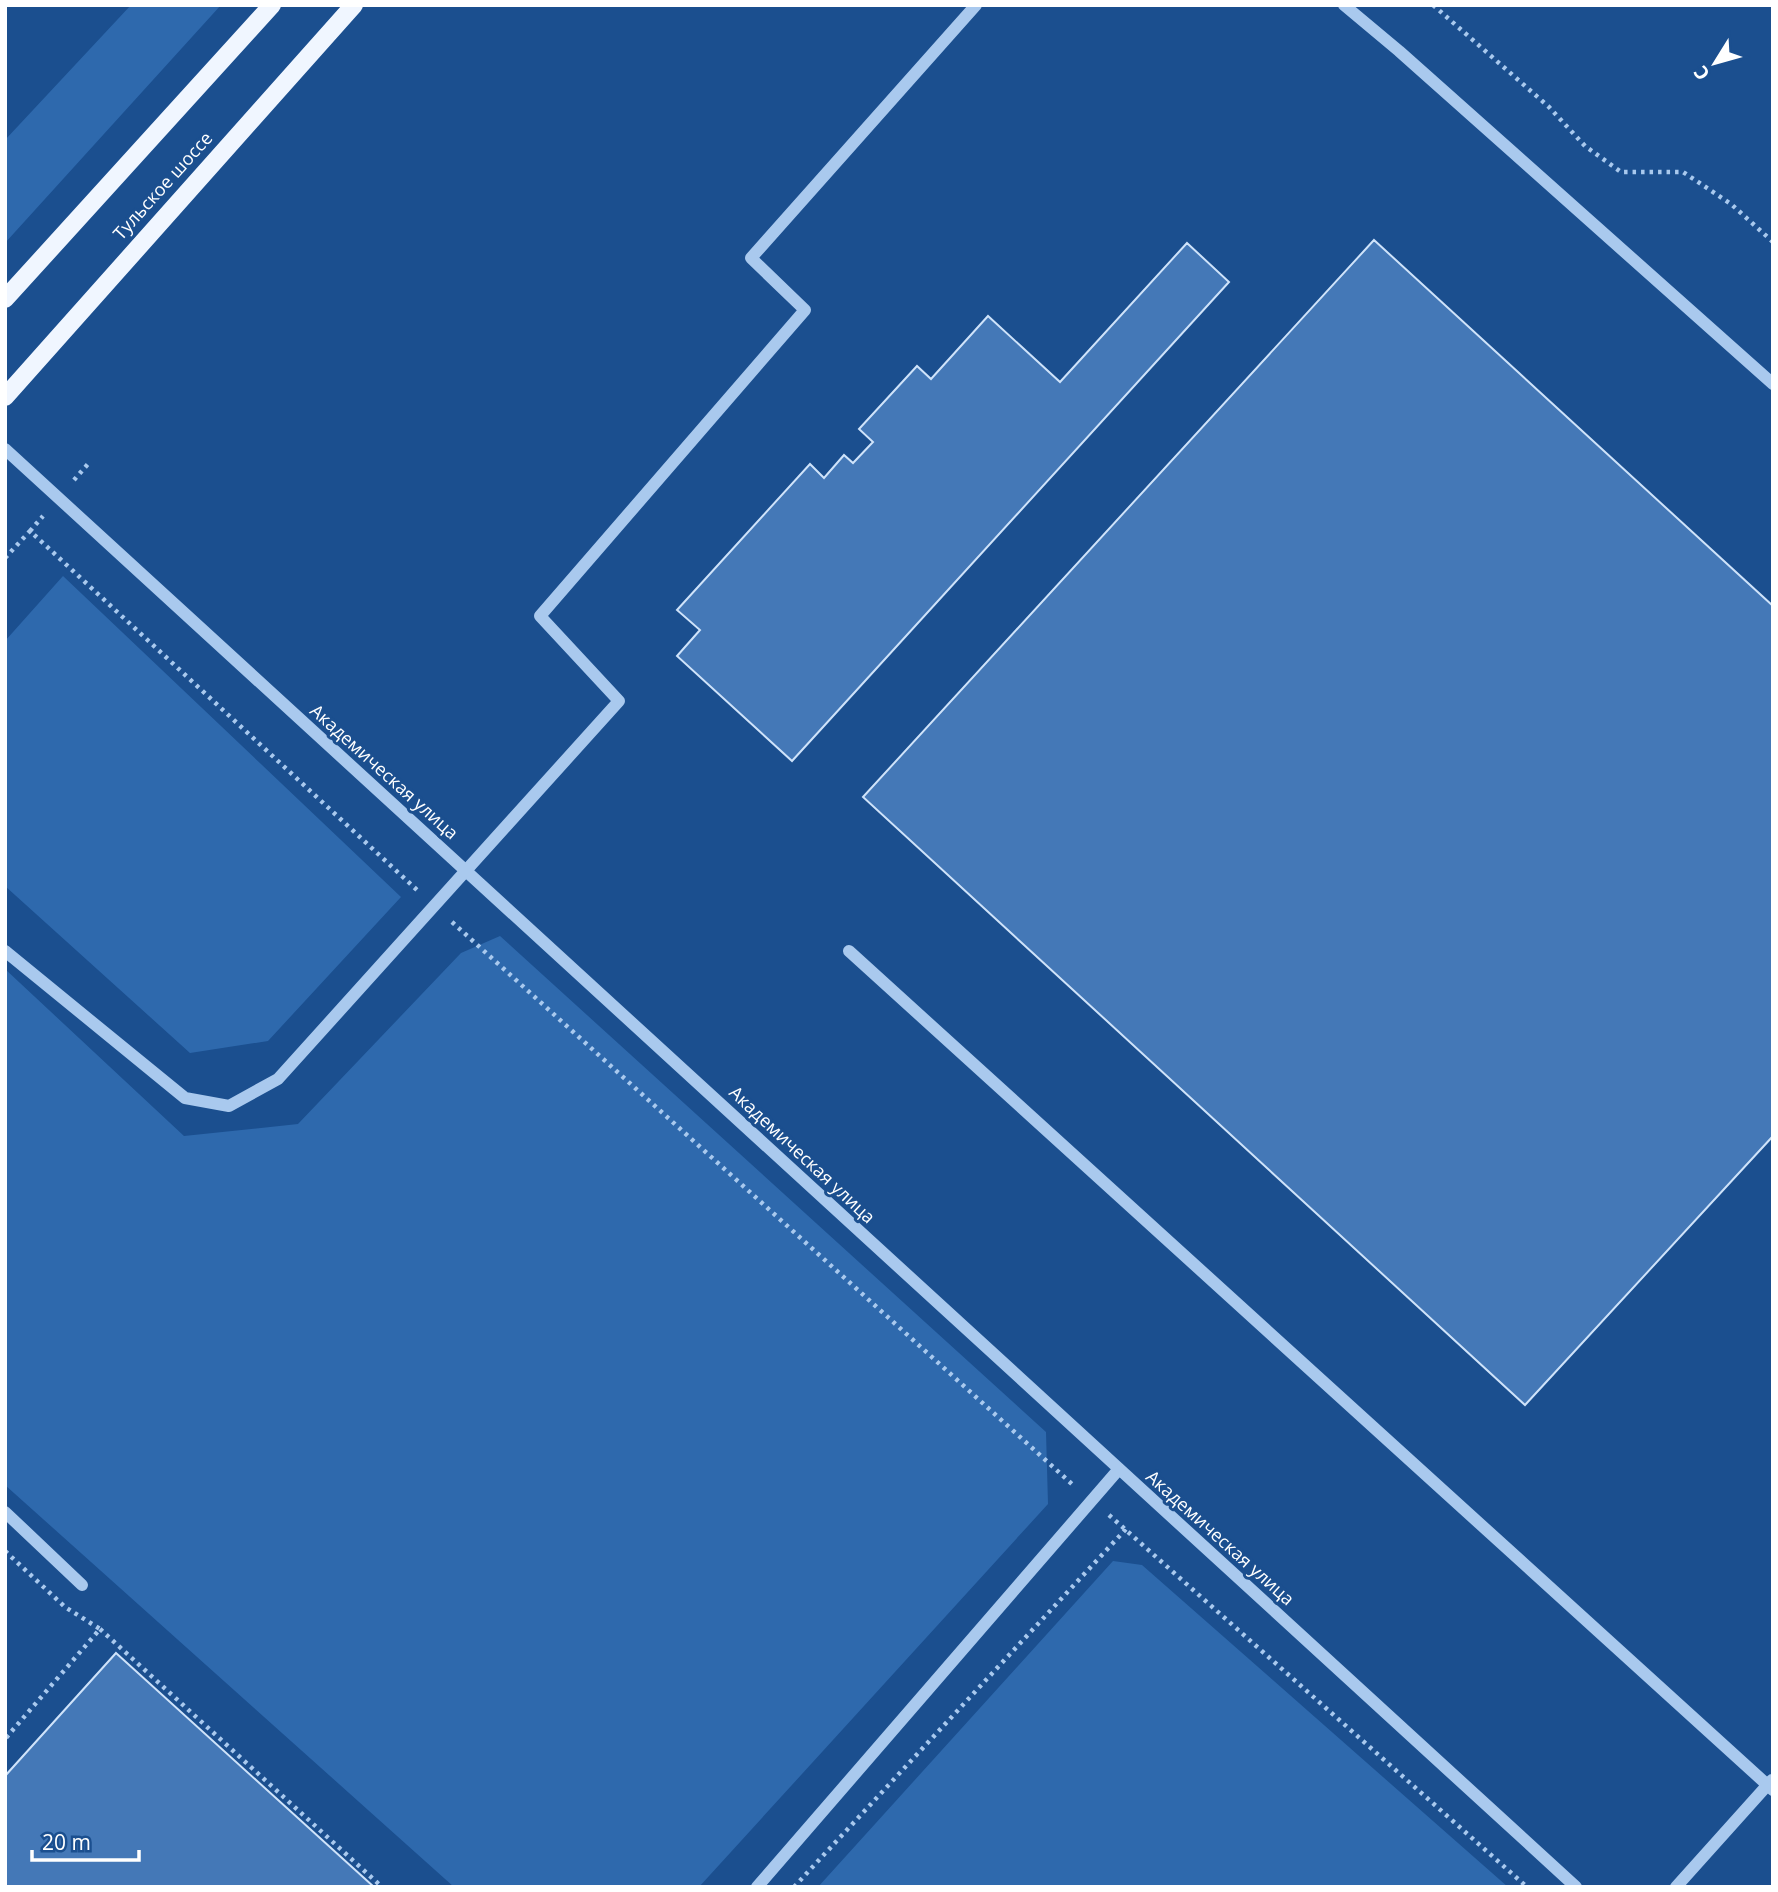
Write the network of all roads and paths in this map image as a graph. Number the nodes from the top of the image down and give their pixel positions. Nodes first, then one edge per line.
1 (272, 5) edge
2 (354, 5) edge
3 (976, 5) edge
4 (1344, 5) edge
5 (1433, 5) edge
6 (1773, 242) edge
7 (5, 299) edge
8 (1773, 384) edge
9 (5, 397) edge
10 (5, 449) edge
11 (5, 558) edge
12 (467, 872) junction
13 (433, 905) junction
14 (5, 951) edge
15 (849, 951) dead end
16 (1119, 1469) junction
17 (1091, 1500) junction
18 (5, 1512) edge
19 (1126, 1528) junction
20 (5, 1551) edge
21 (82, 1585) dead end
22 (100, 1629) junction
23 (5, 1739) edge
24 (1771, 1785) edge
25 (382, 1887) edge
26 (757, 1887) edge
27 (794, 1887) edge
28 (1527, 1887) edge
29 (1576, 1887) edge
30 (1676, 1887) edge

1 - 7 main road
2 - 9 main road, Тульское шоссе
3 - 12 street
4 - 8 street
5 - 6 path
10 - 12 street, Академическая улица
11 - 13 path
12 - 13 street
12 - 16 street, Академическая улица
13 - 14 street
13 - 17 path
15 - 24 street
16 - 17 street
16 - 29 street, Академическая улица
17 - 19 path
17 - 26 street
18 - 21 street
19 - 27 path
19 - 28 path
20 - 22 path
22 - 23 path
22 - 25 path
24 - 30 street

